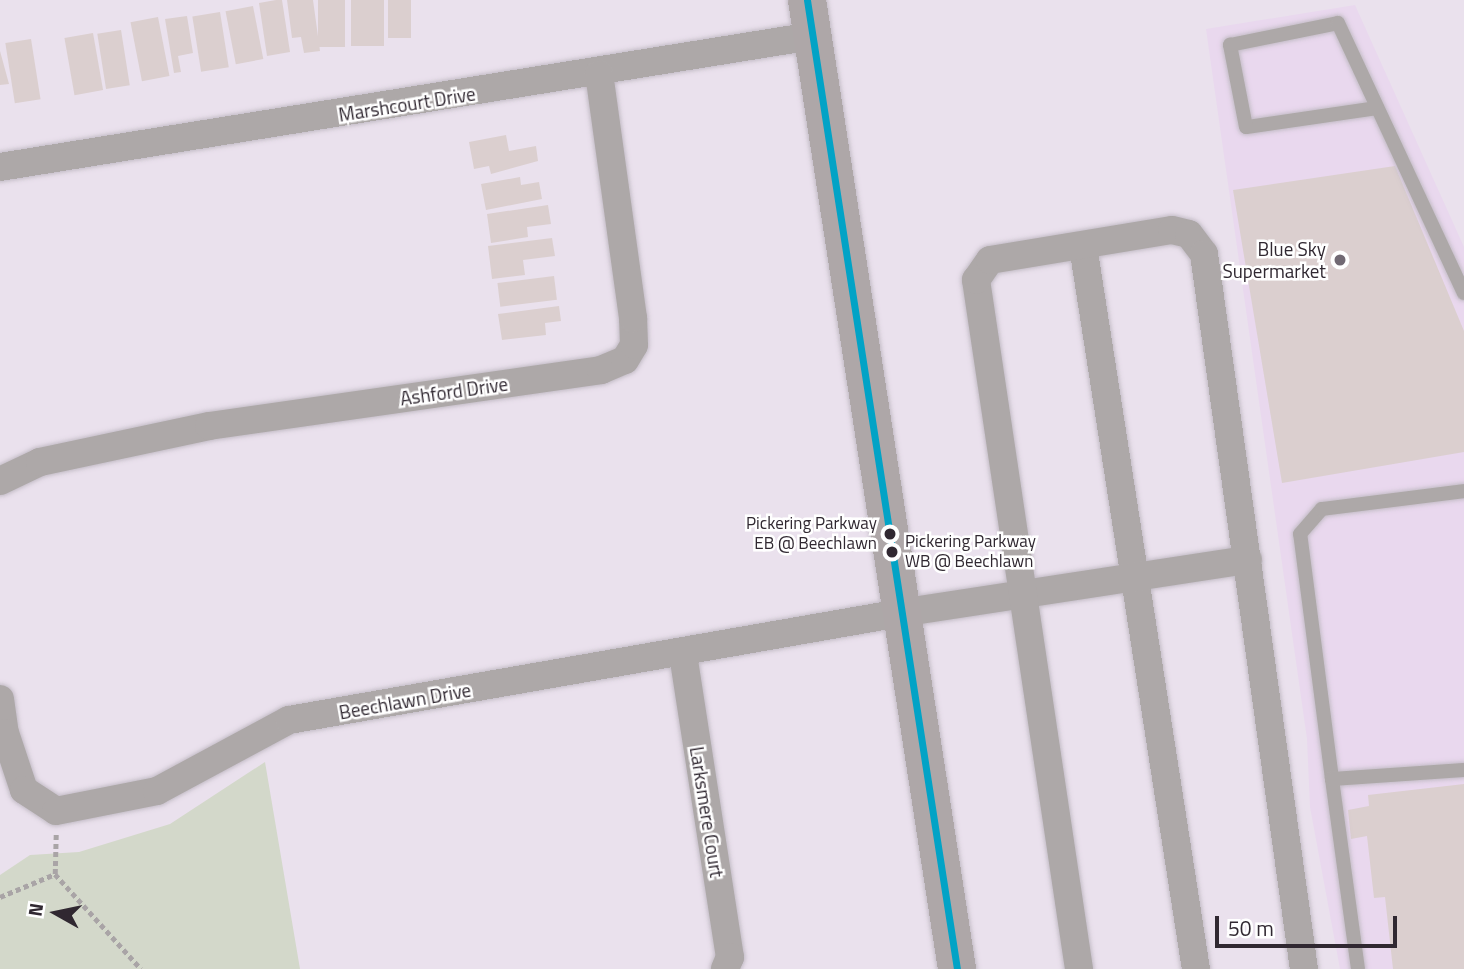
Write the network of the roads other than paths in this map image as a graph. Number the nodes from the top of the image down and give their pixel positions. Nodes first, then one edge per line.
1 (810, 18) edge
2 (599, 74) junction
3 (1377, 108) junction
4 (0, 167) edge
5 (1083, 246) junction
6 (1464, 293) edge
7 (0, 481) edge
8 (1464, 491) edge
9 (1248, 560) junction
10 (1135, 577) junction
11 (1025, 594) junction
12 (900, 612) junction
13 (683, 654) junction
14 (0, 699) edge
15 (1464, 770) edge
16 (1332, 779) junction
17 (725, 969) edge
18 (957, 969) edge
19 (1079, 969) edge
20 (1196, 969) edge
21 (1304, 969) edge
22 (1358, 969) edge

1 - 2 street, Marshcourt Drive
1 - 12 street
2 - 4 street, Marshcourt Drive
2 - 7 street, Ashford Drive
3 - 3 lane
3 - 6 lane
5 - 9 street
5 - 10 street
5 - 11 street
8 - 16 lane
9 - 10 street, Beechlawn Drive
9 - 21 street
10 - 11 street, Beechlawn Drive
10 - 20 street
11 - 12 street, Beechlawn Drive
11 - 19 street
12 - 13 street, Beechlawn Drive
12 - 18 street
13 - 14 street, Beechlawn Drive
13 - 17 street, Larksmere Court
15 - 16 lane
16 - 22 lane

